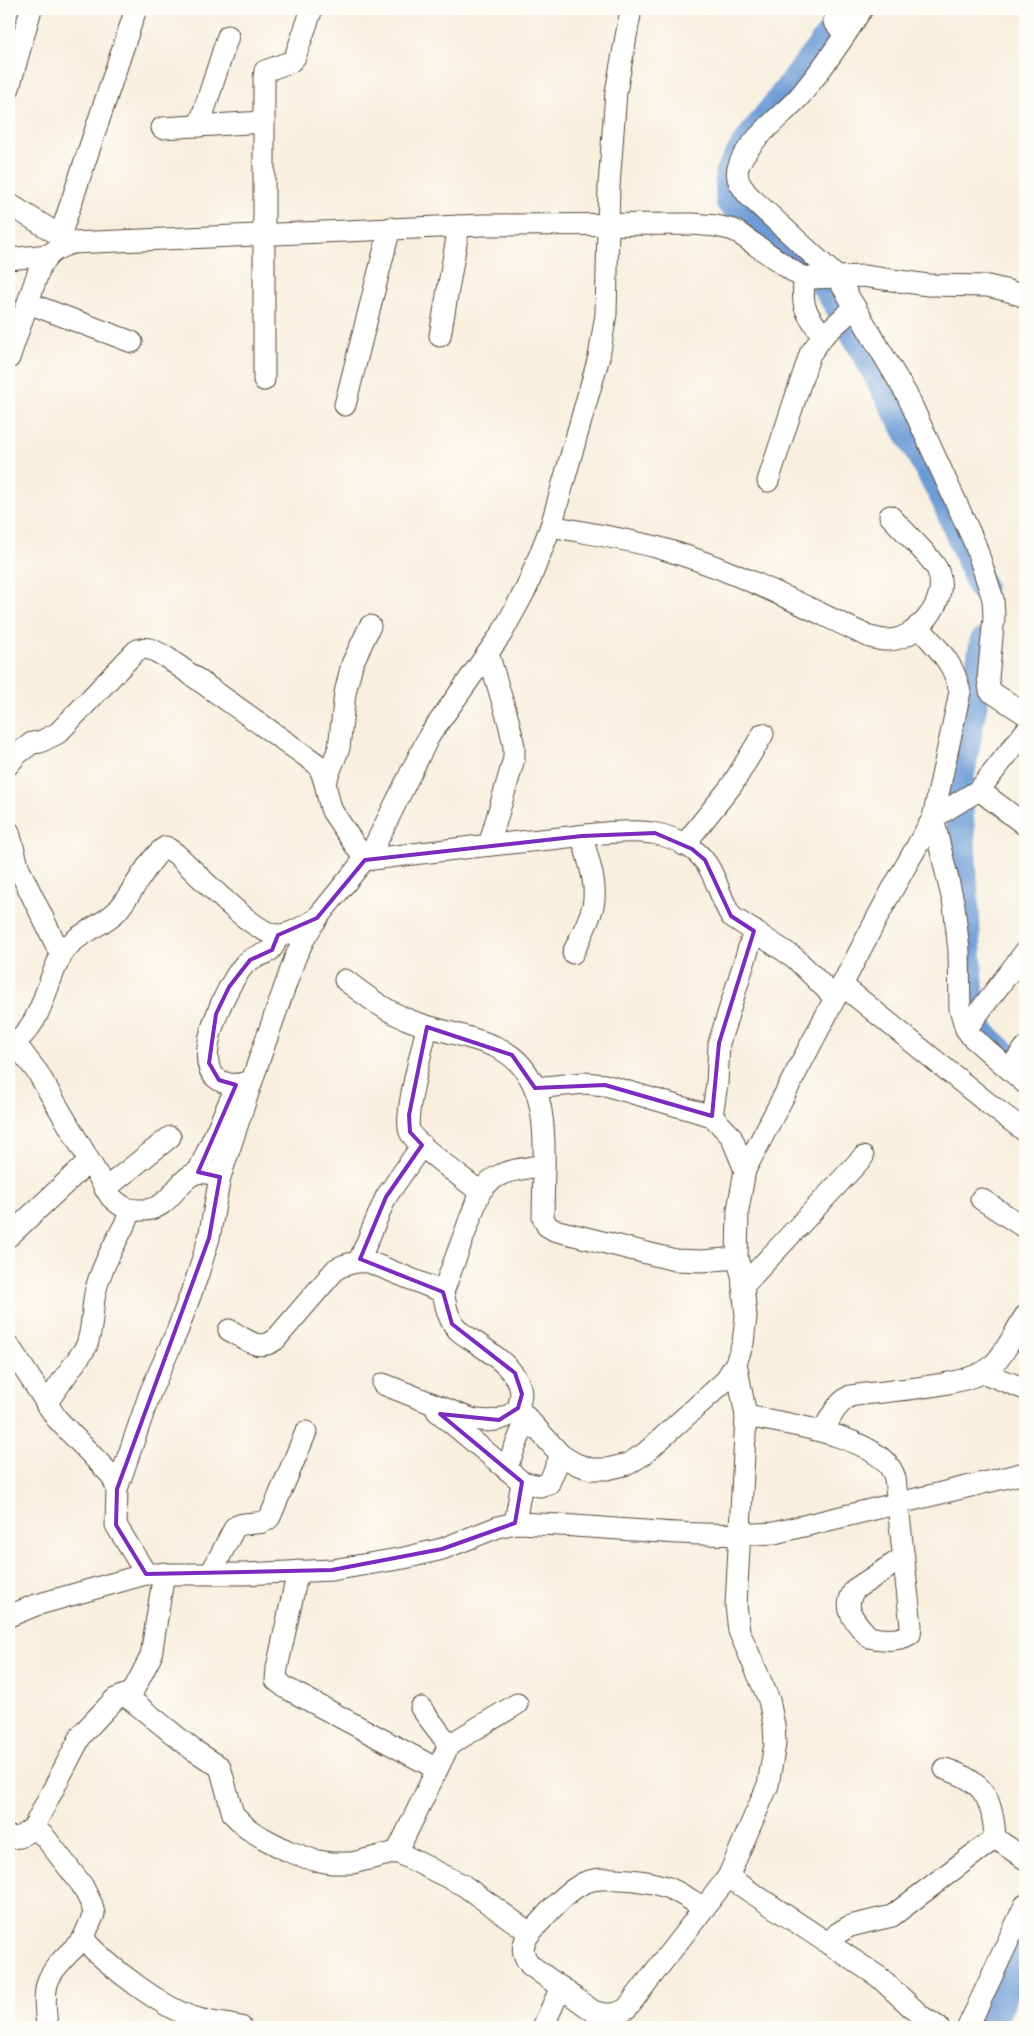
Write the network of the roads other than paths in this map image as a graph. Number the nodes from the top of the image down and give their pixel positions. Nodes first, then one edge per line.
1 (31, 9) edge
2 (136, 9) edge
3 (312, 9) edge
4 (862, 9) edge
5 (628, 10) edge
6 (841, 25) edge
7 (228, 36) dead end
8 (9, 88) edge
9 (264, 122) junction
10 (200, 126) junction
11 (162, 128) dead end
12 (9, 204) edge
13 (609, 223) junction
14 (459, 226) junction
15 (390, 228) junction
16 (263, 233) junction
17 (66, 239) junction
18 (48, 255) junction
19 (9, 259) edge
20 (821, 277) junction
21 (1025, 298) edge
22 (28, 303) junction
23 (849, 313) junction
24 (440, 336) dead end
25 (823, 336) junction
26 (132, 342) dead end
27 (9, 358) edge
28 (264, 380) dead end
29 (345, 405) dead end
30 (768, 481) dead end
31 (890, 516) dead end
32 (551, 526) junction
33 (370, 626) dead end
34 (918, 626) junction
35 (488, 653) junction
36 (1025, 714) edge
37 (1025, 732) edge
38 (763, 734) dead end
39 (9, 764) edge
40 (326, 780) junction
41 (957, 803) junction
42 (1025, 825) edge
43 (9, 832) edge
44 (582, 836) junction
45 (489, 845) junction
46 (684, 845) junction
47 (365, 860) junction
48 (317, 918) junction
49 (754, 931) junction
50 (278, 936) junction
51 (1025, 952) edge
52 (573, 953) dead end
53 (61, 955) junction
54 (345, 980) dead end
55 (839, 991) junction
56 (427, 1026) junction
57 (966, 1029) junction
58 (12, 1045) edge
59 (1025, 1048) edge
60 (1009, 1069) junction
61 (244, 1082) junction
62 (1025, 1083) edge
63 (536, 1088) junction
64 (712, 1116) junction
65 (1025, 1131) edge
66 (170, 1137) dead end
67 (422, 1145) junction
68 (863, 1157) dead end
69 (89, 1161) junction
70 (544, 1165) junction
71 (745, 1170) junction
72 (198, 1172) junction
73 (220, 1177) junction
74 (106, 1189) junction
75 (480, 1192) junction
76 (981, 1199) dead end
77 (132, 1210) junction
78 (1025, 1228) edge
79 (9, 1236) edge
80 (736, 1258) junction
81 (359, 1261) junction
82 (744, 1286) junction
83 (443, 1292) junction
84 (1025, 1316) edge
85 (229, 1330) dead end
86 (9, 1346) edge
87 (736, 1363) junction
88 (984, 1373) junction
89 (384, 1384) dead end
90 (1025, 1389) edge
91 (46, 1404) junction
92 (523, 1413) junction
93 (746, 1416) junction
94 (460, 1422) junction
95 (823, 1431) junction
96 (306, 1432) dead end
97 (561, 1455) junction
98 (1025, 1473) edge
99 (514, 1475) junction
100 (117, 1489) junction
101 (897, 1503) junction
102 (515, 1523) junction
103 (738, 1536) junction
104 (904, 1557) dead end
105 (298, 1571) junction
106 (155, 1573) junction
107 (211, 1574) junction
108 (9, 1616) edge
109 (130, 1697) junction
110 (517, 1704) dead end
111 (421, 1708) dead end
112 (449, 1745) junction
113 (437, 1769) junction
114 (945, 1770) dead end
115 (33, 1828) junction
116 (9, 1838) edge
117 (995, 1838) junction
118 (397, 1852) junction
119 (1025, 1859) edge
120 (728, 1877) junction
121 (1025, 1905) edge
122 (704, 1908) junction
123 (530, 1933) junction
124 (83, 1939) junction
125 (829, 1944) junction
126 (561, 1987) junction
127 (215, 2025) edge
128 (47, 2027) edge
129 (241, 2027) edge
130 (543, 2027) edge
131 (938, 2027) edge
132 (968, 2027) edge

1 - 8 street
2 - 17 street
3 - 9 street
4 - 6 street
5 - 13 street
6 - 20 street
7 - 10 street
9 - 10 street
9 - 16 street
10 - 11 street
12 - 17 street
13 - 14 street
13 - 20 street
13 - 32 street
14 - 15 street
14 - 24 street
15 - 16 street
15 - 29 street
16 - 17 street
16 - 28 street
17 - 18 street
18 - 19 street
18 - 22 street
20 - 21 street
20 - 23 street
20 - 25 street
22 - 26 street
22 - 27 street
23 - 25 street
23 - 36 street
25 - 30 street
31 - 34 street
32 - 34 street
32 - 35 street
33 - 40 street
34 - 41 street
35 - 45 street
35 - 47 street
37 - 41 street
38 - 46 street
39 - 40 street
40 - 47 street
41 - 42 street
41 - 55 street
41 - 57 street
43 - 53 street
44 - 45 street
44 - 46 street
44 - 52 street
45 - 47 street
46 - 49 street
47 - 48 street
48 - 50 street
48 - 61 street
49 - 55 street
49 - 64 street
50 - 53 street
50 - 61 street
51 - 57 street
53 - 58 street
54 - 56 street
55 - 65 street
55 - 71 street
56 - 63 street
56 - 67 street
57 - 60 street
58 - 69 street
59 - 60 street
60 - 62 street
61 - 72 street
61 - 73 street
63 - 64 street
63 - 70 street
64 - 71 street
66 - 74 street
67 - 75 street
67 - 81 street
68 - 82 street
69 - 74 street
69 - 79 street
70 - 75 street
70 - 80 street
71 - 80 street
72 - 73 street
72 - 77 street
73 - 100 street
74 - 77 street
75 - 83 street
76 - 78 street
77 - 91 street
80 - 82 street
81 - 83 street
81 - 85 street
82 - 87 street
83 - 92 street
84 - 88 street
86 - 91 street
87 - 93 street
87 - 97 street
88 - 90 street
88 - 95 street
89 - 94 street
91 - 100 street
92 - 94 street
92 - 97 street
92 - 99 street
93 - 95 street
93 - 103 street
94 - 99 street
95 - 101 street
96 - 107 street
97 - 99 street
98 - 101 street
99 - 102 street
100 - 106 street
101 - 103 street
101 - 104 street
102 - 103 street
102 - 105 street
103 - 120 street
105 - 107 street
105 - 113 street
106 - 107 street
106 - 108 street
106 - 109 street
109 - 115 street
109 - 118 street
110 - 112 street
111 - 112 street
112 - 113 street
113 - 118 street
114 - 117 street
115 - 116 street
115 - 124 street
117 - 119 street
117 - 125 street
118 - 123 street
120 - 122 street
120 - 125 street
121 - 132 street
122 - 123 street
122 - 126 street
123 - 126 street
124 - 127 street
124 - 128 street
125 - 131 street
126 - 130 street
127 - 129 street

